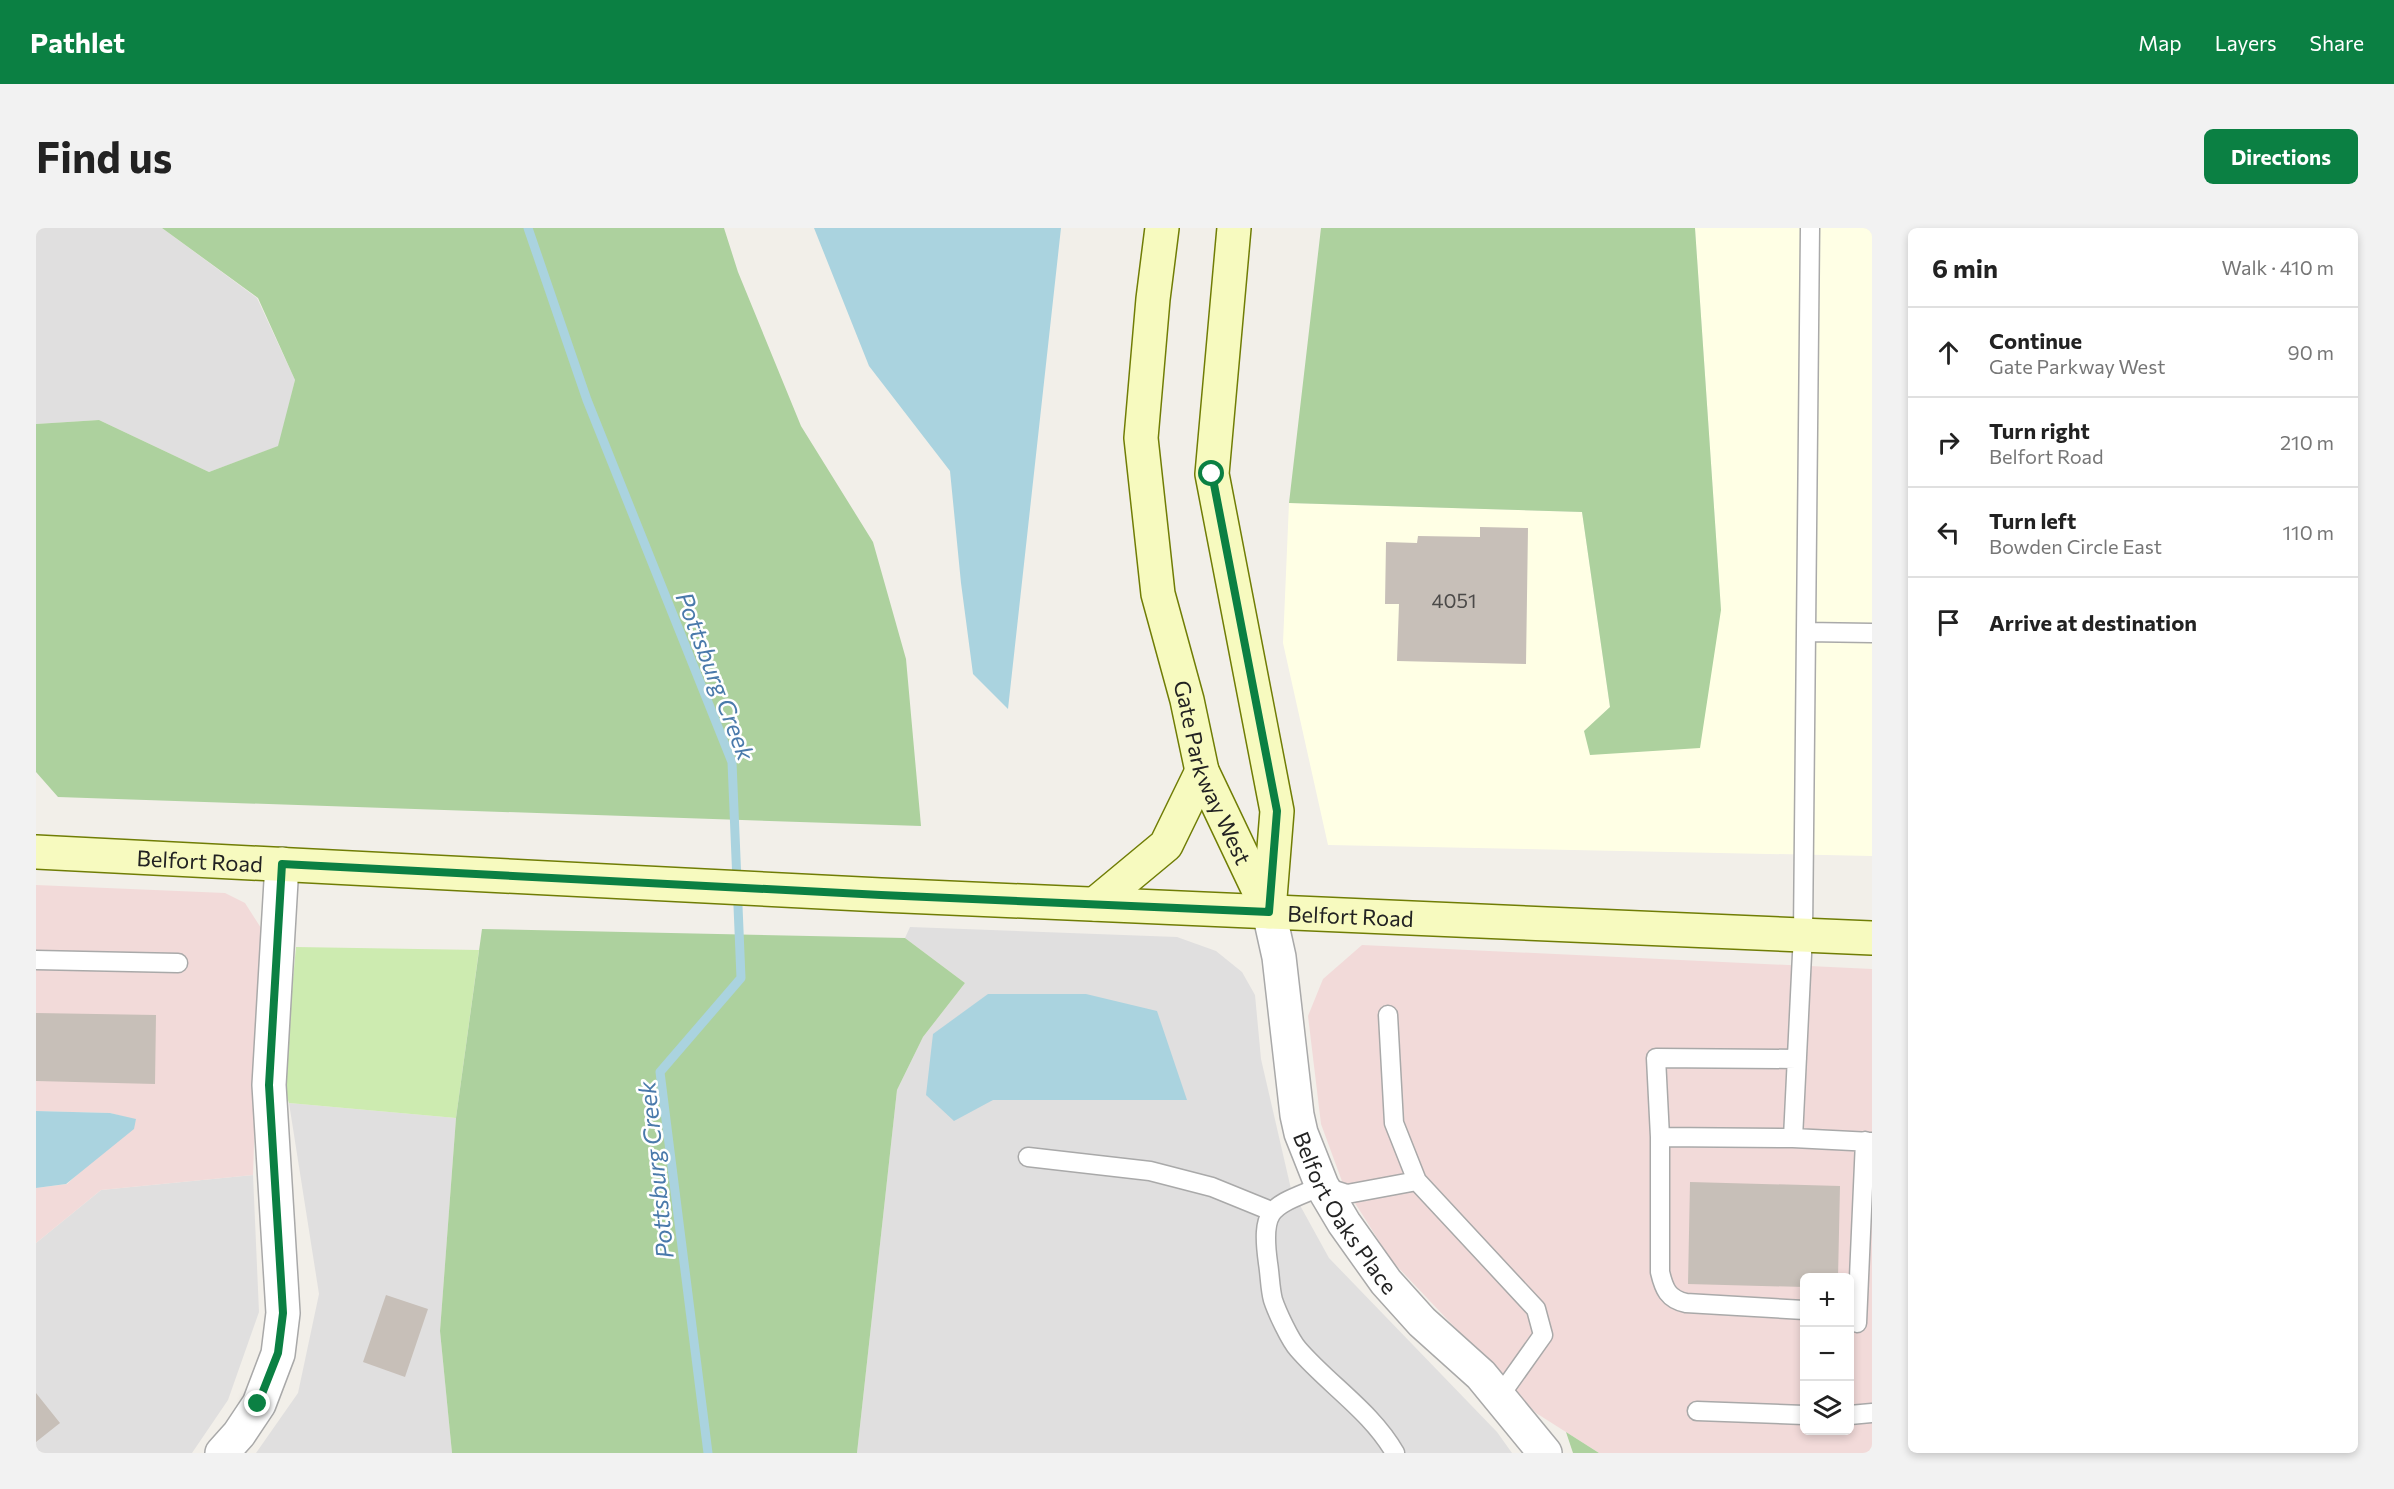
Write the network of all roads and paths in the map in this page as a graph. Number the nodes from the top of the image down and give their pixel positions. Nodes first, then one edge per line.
1 (1162, 228) edge
2 (1234, 228) edge
3 (1810, 228) edge
4 (1806, 632) junction
5 (1872, 633) edge
6 (1202, 771) junction
7 (36, 852) edge
8 (282, 864) junction
9 (1095, 904) junction
10 (1269, 912) junction
11 (1803, 934) junction
12 (1872, 938) edge
13 (36, 960) edge
14 (178, 963) dead end
15 (1388, 1015) dead end
16 (1797, 1059) junction
17 (1660, 1137) junction
18 (1793, 1138) junction
19 (1869, 1142) edge
20 (1028, 1157) dead end
21 (1417, 1181) junction
22 (1322, 1186) junction
23 (1271, 1211) junction
24 (1800, 1310) edge
25 (1860, 1323) edge
26 (1499, 1396) junction
27 (1697, 1411) dead end
28 (1872, 1413) edge
29 (1800, 1415) edge
30 (1854, 1415) edge
31 (231, 1443) edge
32 (1395, 1453) edge
33 (1545, 1453) edge

1 - 6 main road, Gate Parkway West
2 - 10 main road, Gate Parkway West
3 - 4 lane
4 - 5 lane
4 - 11 lane
6 - 9 main road
6 - 10 main road, Gate Parkway West
7 - 8 main road, Belfort Road
8 - 9 main road, Belfort Road
8 - 31 street
9 - 10 main road, Belfort Road
10 - 11 main road, Belfort Road
10 - 22 street, Belfort Oaks Place
11 - 12 main road, Belfort Road
11 - 16 lane
13 - 14 lane
15 - 21 lane
16 - 17 lane
16 - 18 lane
17 - 18 lane
17 - 24 lane
18 - 19 lane
19 - 25 lane
20 - 23 lane
21 - 22 lane
21 - 26 lane
22 - 23 lane
22 - 26 street, Belfort Oaks Place
23 - 32 lane
26 - 33 street, Belfort Oaks Place
27 - 29 lane
28 - 30 lane

